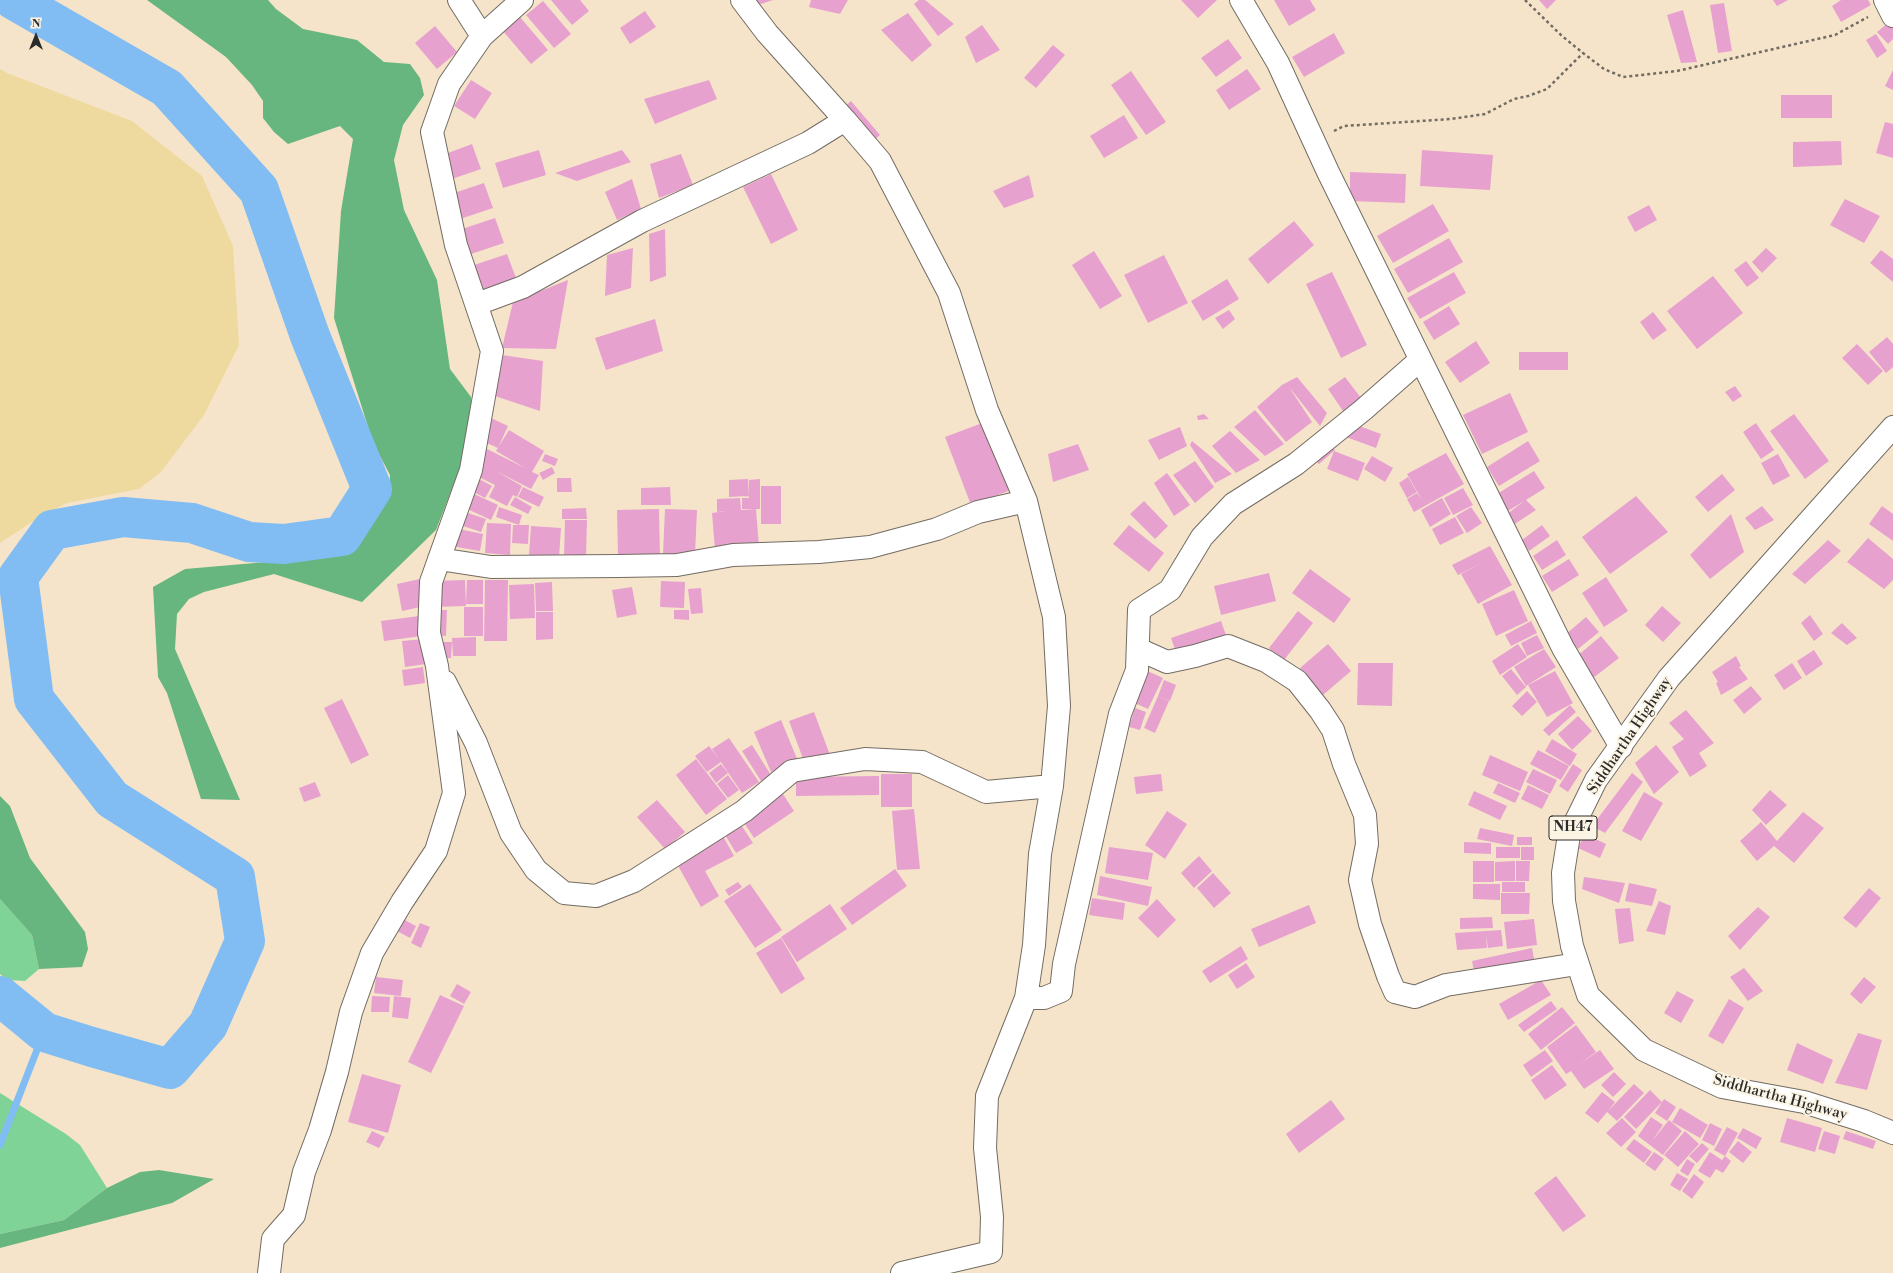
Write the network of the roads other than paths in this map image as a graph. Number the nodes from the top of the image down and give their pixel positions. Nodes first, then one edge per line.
1 (459, 0) edge
2 (522, 0) edge
3 (742, 0) edge
4 (1240, 0) edge
5 (482, 36) junction
6 (845, 120) junction
7 (477, 304) junction
8 (1420, 360) junction
9 (1893, 427) edge
10 (1026, 501) junction
11 (439, 559) junction
12 (1138, 649) junction
13 (437, 666) junction
14 (1621, 747) junction
15 (1052, 786) junction
16 (1578, 964) junction
17 (1026, 998) junction
18 (1893, 1134) edge
19 (269, 1273) edge
20 (902, 1273) edge

1 - 5 main road
2 - 5 main road
3 - 6 main road
4 - 8 main road
5 - 7 main road
6 - 7 main road
6 - 10 main road
7 - 11 main road
8 - 12 main road
8 - 14 main road
9 - 14 main road, Siddhartha Highway / NH47
10 - 11 main road
10 - 15 main road
11 - 13 main road
12 - 16 main road
12 - 17 main road
13 - 15 main road
13 - 19 main road
14 - 16 main road, Siddhartha Highway / NH47
15 - 17 main road
16 - 18 main road, Siddhartha Highway / NH47
17 - 20 main road

